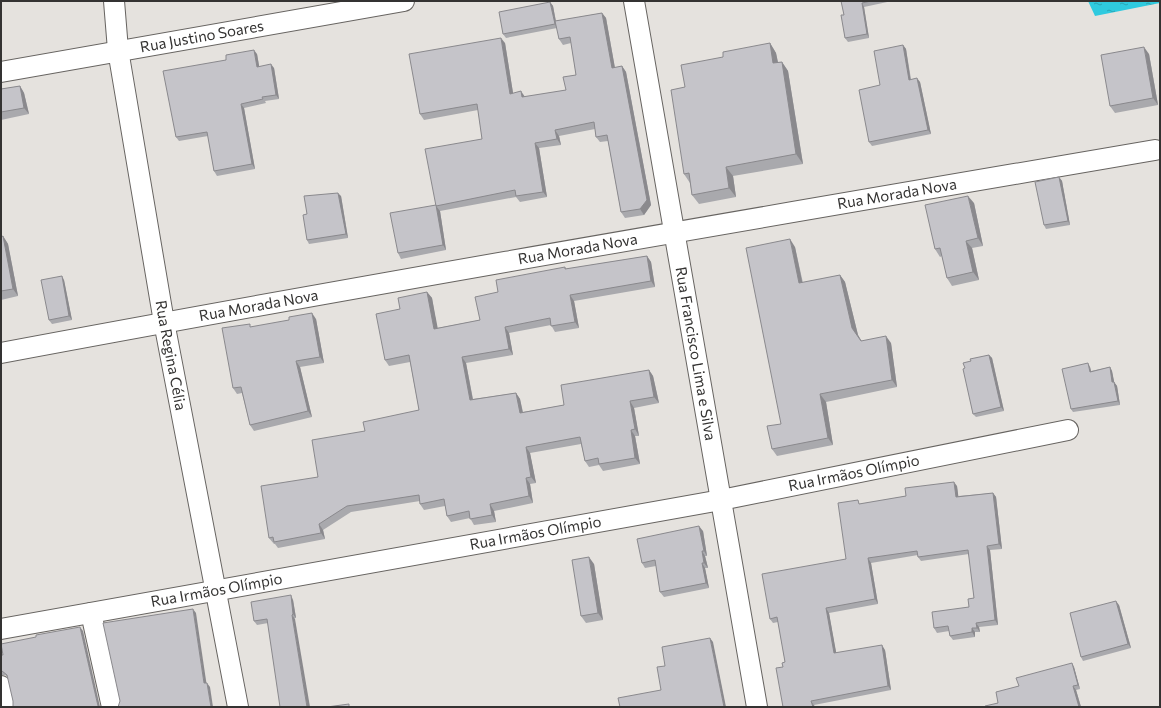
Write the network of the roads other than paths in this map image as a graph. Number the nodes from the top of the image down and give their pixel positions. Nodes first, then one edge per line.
1 (114, 1) edge
2 (404, 1) edge
3 (634, 1) edge
4 (118, 50) junction
5 (1, 72) edge
6 (1155, 150) dead end
7 (675, 232) junction
8 (164, 322) junction
9 (1, 353) edge
10 (1068, 430) dead end
11 (721, 500) junction
12 (216, 590) junction
13 (92, 613) junction
14 (1, 629) edge
15 (1, 686) edge
16 (5, 707) edge
17 (112, 707) edge
18 (238, 707) edge
19 (757, 707) edge

1 - 4 street, Rua Regina Célia
2 - 4 street, Rua Justino Soares
3 - 7 street, Rua Francisco Lima e Silva
4 - 5 street, Rua Justino Soares
4 - 8 street, Rua Regina Célia
6 - 7 street, Rua Morada Nova
7 - 8 street, Rua Morada Nova
7 - 11 street, Rua Francisco Lima e Silva
8 - 9 street, Rua Morada Nova
8 - 12 street, Rua Regina Célia
10 - 11 street, Rua Irmãos Olímpio
11 - 12 street, Rua Irmãos Olímpio
11 - 19 street, Rua Francisco Lima e Silva
12 - 13 street, Rua Irmãos Olímpio
12 - 18 street, Rua Regina Célia
13 - 14 street, Rua Irmãos Olímpio
13 - 17 street
15 - 16 street

